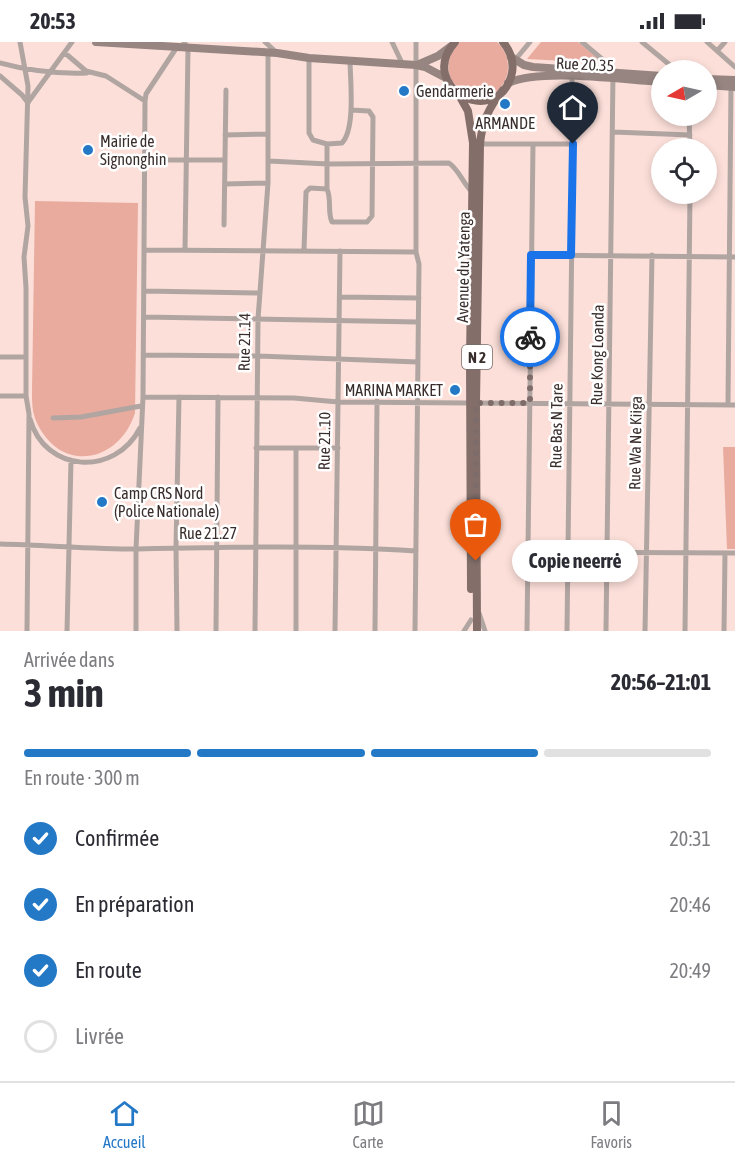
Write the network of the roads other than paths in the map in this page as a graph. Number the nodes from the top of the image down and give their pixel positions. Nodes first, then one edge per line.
1 (20, 42) edge
2 (72, 42) edge
3 (96, 42) edge
4 (265, 42) edge
5 (392, 42) edge
6 (416, 42) edge
7 (502, 42) edge
8 (530, 42) edge
9 (582, 42) edge
10 (642, 42) edge
11 (706, 42) edge
12 (725, 42) edge
13 (188, 44) edge
14 (452, 44) edge
15 (177, 47) junction
16 (717, 51) junction
17 (64, 52) junction
18 (268, 53) junction
19 (277, 53) junction
20 (309, 58) junction
21 (513, 58) junction
22 (350, 60) junction
23 (664, 60) edge
24 (0, 63) edge
25 (402, 63) junction
26 (416, 65) junction
27 (735, 68) edge
28 (26, 70) junction
29 (50, 72) junction
30 (89, 73) junction
31 (0, 76) edge
32 (613, 76) junction
33 (651, 76) edge
34 (572, 77) junction
35 (446, 78) junction
36 (651, 81) edge
37 (717, 81) edge
38 (733, 83) edge
39 (717, 84) edge
40 (506, 87) junction
41 (226, 90) dead end
42 (459, 95) junction
43 (145, 101) junction
44 (28, 103) junction
45 (351, 110) junction
46 (690, 126) edge
47 (613, 132) junction
48 (268, 134) junction
49 (225, 135) junction
50 (690, 135) joint
51 (327, 144) junction
52 (480, 144) junction
53 (533, 144) junction
54 (573, 144) junction
55 (146, 160) junction
56 (185, 160) junction
57 (225, 160) junction
58 (269, 161) junction
59 (417, 163) junction
60 (328, 164) junction
61 (373, 164) junction
62 (268, 183) junction
63 (225, 184) junction
64 (327, 189) junction
65 (472, 192) junction
66 (690, 204) edge
67 (475, 220) junction
68 (224, 225) dead end
69 (145, 250) junction
70 (185, 250) junction
71 (304, 250) junction
72 (262, 251) junction
73 (340, 251) junction
74 (416, 252) junction
75 (611, 254) junction
76 (531, 255) junction
77 (571, 255) junction
78 (652, 255) junction
79 (690, 256) junction
80 (732, 257) edge
81 (144, 291) junction
82 (259, 293) junction
83 (340, 297) junction
84 (418, 298) junction
85 (144, 317) junction
86 (258, 319) junction
87 (339, 320) junction
88 (418, 322) junction
89 (143, 355) junction
90 (258, 356) junction
91 (0, 357) edge
92 (26, 357) junction
93 (339, 360) junction
94 (418, 362) junction
95 (0, 396) edge
96 (26, 396) junction
97 (143, 397) junction
98 (179, 397) junction
99 (218, 397) junction
100 (257, 398) junction
101 (377, 401) junction
102 (338, 402) junction
103 (417, 402) junction
104 (473, 403) junction
105 (530, 403) junction
106 (570, 403) junction
107 (610, 403) junction
108 (650, 404) junction
109 (688, 404) junction
110 (728, 404) junction
111 (735, 405) edge
112 (141, 406) junction
113 (29, 414) junction
114 (53, 418) dead end
115 (141, 427) junction
116 (256, 448) junction
117 (296, 448) junction
118 (338, 448) junction
119 (71, 460) junction
120 (0, 544) edge
121 (28, 544) junction
122 (68, 546) junction
123 (176, 547) junction
124 (216, 547) junction
125 (255, 547) junction
126 (297, 548) junction
127 (336, 548) junction
128 (375, 548) junction
129 (136, 549) junction
130 (416, 551) junction
131 (568, 551) junction
132 (608, 551) junction
133 (529, 552) junction
134 (647, 552) junction
135 (686, 552) junction
136 (725, 553) junction
137 (735, 553) edge
138 (477, 606) junction
139 (471, 620) junction
140 (27, 631) edge
141 (67, 631) edge
142 (136, 631) edge
143 (177, 631) edge
144 (216, 631) edge
145 (255, 631) edge
146 (296, 631) edge
147 (335, 631) edge
148 (375, 631) edge
149 (415, 631) edge
150 (464, 631) edge
151 (471, 631) edge
152 (477, 631) edge
153 (485, 631) edge
154 (527, 631) edge
155 (567, 631) edge
156 (606, 631) edge
157 (645, 631) edge
158 (685, 631) edge
159 (724, 631) edge

1 - 28 street
2 - 17 street
3 - 15 street
4 - 19 street
5 - 25 street
6 - 26 street
7 - 21 main road
8 - 21 street
9 - 32 street
10 - 23 street
11 - 16 street
12 - 16 street
13 - 15 street
13 - 18 street
13 - 56 street
14 - 26 street
14 - 35 main road
15 - 43 street
16 - 27 street
17 - 29 street
17 - 30 street
18 - 19 street
18 - 48 street, Rue 21.14
19 - 20 street
20 - 22 street
20 - 51 street
21 - 32 street, Rue 20.35
21 - 40 main road, N 2
22 - 25 street
22 - 45 street
24 - 28 street
25 - 26 street
26 - 35 street
26 - 59 street
28 - 29 street
28 - 44 street
29 - 30 street
29 - 44 street
30 - 43 street
31 - 44 street
32 - 33 street, Rue 20.35
32 - 34 street, Rue 20.35
32 - 36 street, Rue 20.35
32 - 47 street, Rue Kong Loanda
34 - 40 street, Rue 20.35
34 - 54 street, Rue Bas N Tare
35 - 42 main road, N 2
37 - 38 street
38 - 39 street
38 - 80 street
40 - 42 main road
40 - 52 main road, Avenue du Yatenga / N 2
41 - 49 street
42 - 65 main road, Avenue du Yatenga / N 2
43 - 55 street
44 - 92 street
45 - 51 street
45 - 61 street
46 - 50 street
47 - 50 street
47 - 75 street, Rue Kong Loanda
48 - 49 street
48 - 58 street, Rue 21.14
49 - 57 street
51 - 60 street
52 - 53 street
52 - 67 main road, Avenue du Yatenga / N 2
53 - 54 street
53 - 76 street
54 - 77 street, Rue Bas N Tare
55 - 56 street
55 - 69 street
56 - 57 street
56 - 70 street
57 - 63 street
58 - 60 street
58 - 62 street, Rue 21.14
59 - 61 street
59 - 65 street
59 - 74 street
60 - 61 street
60 - 64 street
61 - 64 street
62 - 63 street
62 - 72 street, Rue 21.14
63 - 68 street
64 - 71 street
65 - 67 main road, Avenue du Yatenga / N 2
66 - 79 street
67 - 104 main road, Avenue du Yatenga / N 2
69 - 70 street
69 - 81 street
70 - 72 street
71 - 72 street
71 - 73 street
72 - 82 street, Rue 21.14
73 - 74 street
73 - 83 street, Rue 21.10
74 - 84 street
75 - 77 street
75 - 78 street
75 - 107 street, Rue Kong Loanda
76 - 77 street
76 - 105 street
77 - 106 street, Rue Bas N Tare
78 - 79 street
78 - 108 street, Rue Wa Ne Kiiga
79 - 80 street
79 - 109 street
80 - 110 street
81 - 82 street
81 - 85 street
82 - 86 street, Rue 21.14
83 - 84 street
83 - 87 street, Rue 21.10
84 - 88 street
85 - 86 street
85 - 89 street
86 - 87 street
86 - 90 street, Rue 21.14
87 - 88 street
87 - 93 street, Rue 21.10
88 - 94 street
89 - 90 street
89 - 97 street
90 - 93 street
90 - 100 street, Rue 21.14
91 - 92 street
92 - 96 street
93 - 94 street
93 - 102 street, Rue 21.10
94 - 103 street
95 - 96 street
96 - 113 street
97 - 98 street
97 - 112 street
98 - 99 street
98 - 123 street
99 - 100 street
99 - 124 street
100 - 102 street
100 - 116 street, Rue 21.14
101 - 102 street
101 - 103 street
101 - 128 street
102 - 118 street, Rue 21.10
103 - 104 street
103 - 130 street
104 - 105 street
104 - 138 main road, Avenue du Yatenga / N 2
104 - 139 main road, Avenue du Yatenga / N 2
105 - 106 street
105 - 133 street
106 - 107 street
106 - 131 street, Rue Bas N Tare
107 - 108 street
107 - 132 street, Rue Kong Loanda
108 - 109 street
108 - 134 street, Rue Wa Ne Kiiga
109 - 110 street
109 - 135 street
110 - 111 street
112 - 114 street
112 - 115 street
113 - 119 street
113 - 121 street
115 - 119 street
115 - 129 street
116 - 117 street
116 - 125 street, Rue 21.14
117 - 118 street
117 - 126 street
118 - 127 street, Rue 21.10
119 - 122 street
120 - 121 street, Rue 21.27
121 - 122 street, Rue 21.27
121 - 140 street
122 - 129 street, Rue 21.27
122 - 141 street
123 - 124 street, Rue 21.27
123 - 129 street, Rue 21.27
123 - 143 street
124 - 125 street, Rue 21.27
124 - 144 street
125 - 126 street, Rue 21.27
125 - 145 street, Rue 21.14
126 - 127 street, Rue 21.27
126 - 146 street
127 - 128 street, Rue 21.27
127 - 147 street, Rue 21.10
128 - 130 street, Rue 21.27
128 - 148 street
129 - 142 street
130 - 149 street
131 - 132 street
131 - 133 street
131 - 155 street, Rue Bas N Tare
132 - 134 street
132 - 156 street, Rue Kong Loanda
133 - 154 street
134 - 135 street
134 - 157 street, Rue Wa Ne Kiiga
135 - 136 street
135 - 158 street
136 - 137 street
136 - 159 street
138 - 152 main road, Avenue du Yatenga / N 2
138 - 153 street
139 - 150 street
139 - 151 main road, Avenue du Yatenga / N 2

